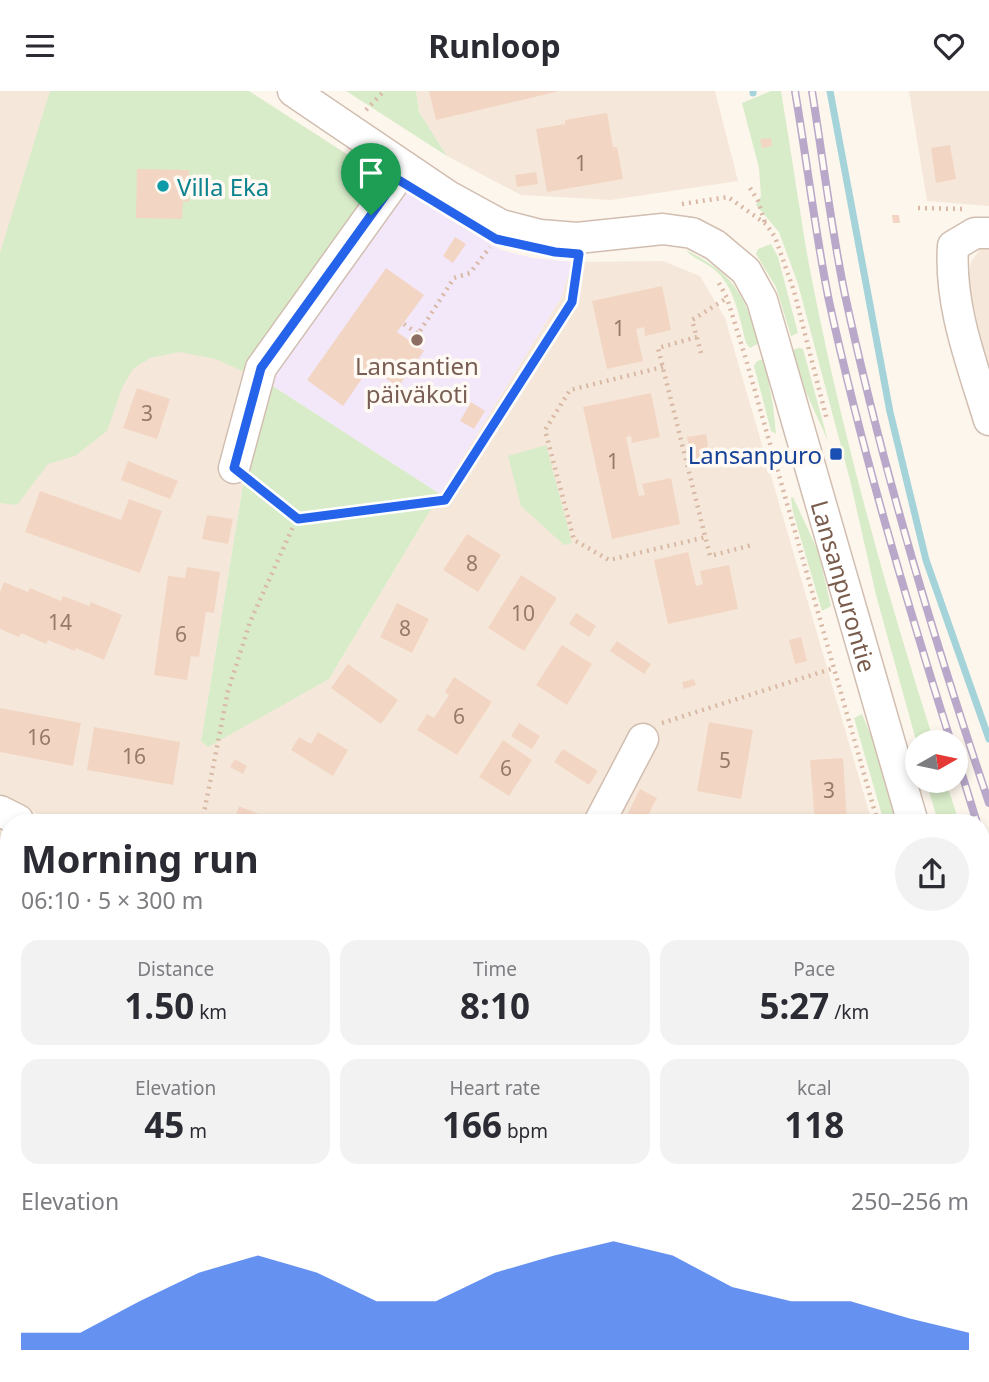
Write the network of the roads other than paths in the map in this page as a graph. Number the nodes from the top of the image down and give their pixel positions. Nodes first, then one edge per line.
1 (293, 91) edge
2 (405, 167) junction
3 (989, 233) edge
4 (989, 420) edge
5 (234, 468) road end
6 (643, 739) road end
7 (605, 814) edge
8 (910, 814) edge

1 - 2 street, Lansanpurontie
2 - 5 street
2 - 8 street, Lansanpurontie
3 - 4 street
6 - 7 street

